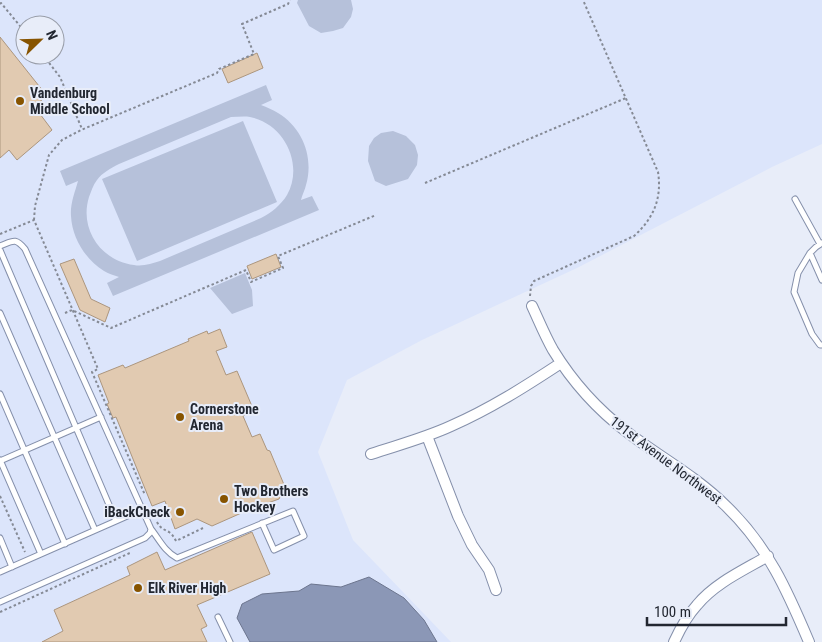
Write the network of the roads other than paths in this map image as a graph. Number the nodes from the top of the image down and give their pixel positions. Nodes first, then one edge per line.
1 (795, 199) dead end
2 (821, 244) edge
3 (0, 248) edge
4 (810, 253) junction
5 (822, 280) edge
6 (532, 306) road end
7 (0, 313) edge
8 (822, 345) edge
9 (561, 362) junction
10 (0, 394) edge
11 (101, 417) junction
12 (76, 428) junction
13 (427, 436) junction
14 (55, 437) junction
15 (24, 450) junction
16 (371, 454) dead end
17 (0, 461) edge
18 (142, 509) junction
19 (116, 521) junction
20 (262, 523) junction
21 (152, 529) junction
22 (95, 530) junction
23 (0, 538) edge
24 (65, 544) junction
25 (41, 554) junction
26 (768, 556) junction
27 (12, 567) junction
28 (0, 572) edge
29 (496, 590) dead end
30 (0, 602) edge
31 (218, 617) dead end
32 (230, 642) edge
33 (674, 642) edge
34 (809, 642) edge

1 - 2 lane
2 - 4 lane
3 - 11 lane
3 - 12 lane
4 - 5 lane
4 - 8 lane
6 - 9 street, 191st Avenue Northwest
7 - 14 lane
9 - 13 street
9 - 26 street, 191st Avenue Northwest
10 - 15 lane
11 - 12 lane
11 - 18 lane
12 - 14 lane
12 - 19 lane
13 - 16 street
13 - 29 street
14 - 15 lane
14 - 22 lane
15 - 17 lane
15 - 24 lane
17 - 25 lane
18 - 19 lane
18 - 21 lane
19 - 22 lane
20 - 20 lane
20 - 21 lane
21 - 30 lane
22 - 24 lane
23 - 27 lane
24 - 25 lane
25 - 27 lane
26 - 33 street
26 - 34 street, 191st Avenue Northwest
27 - 28 lane
31 - 32 lane

